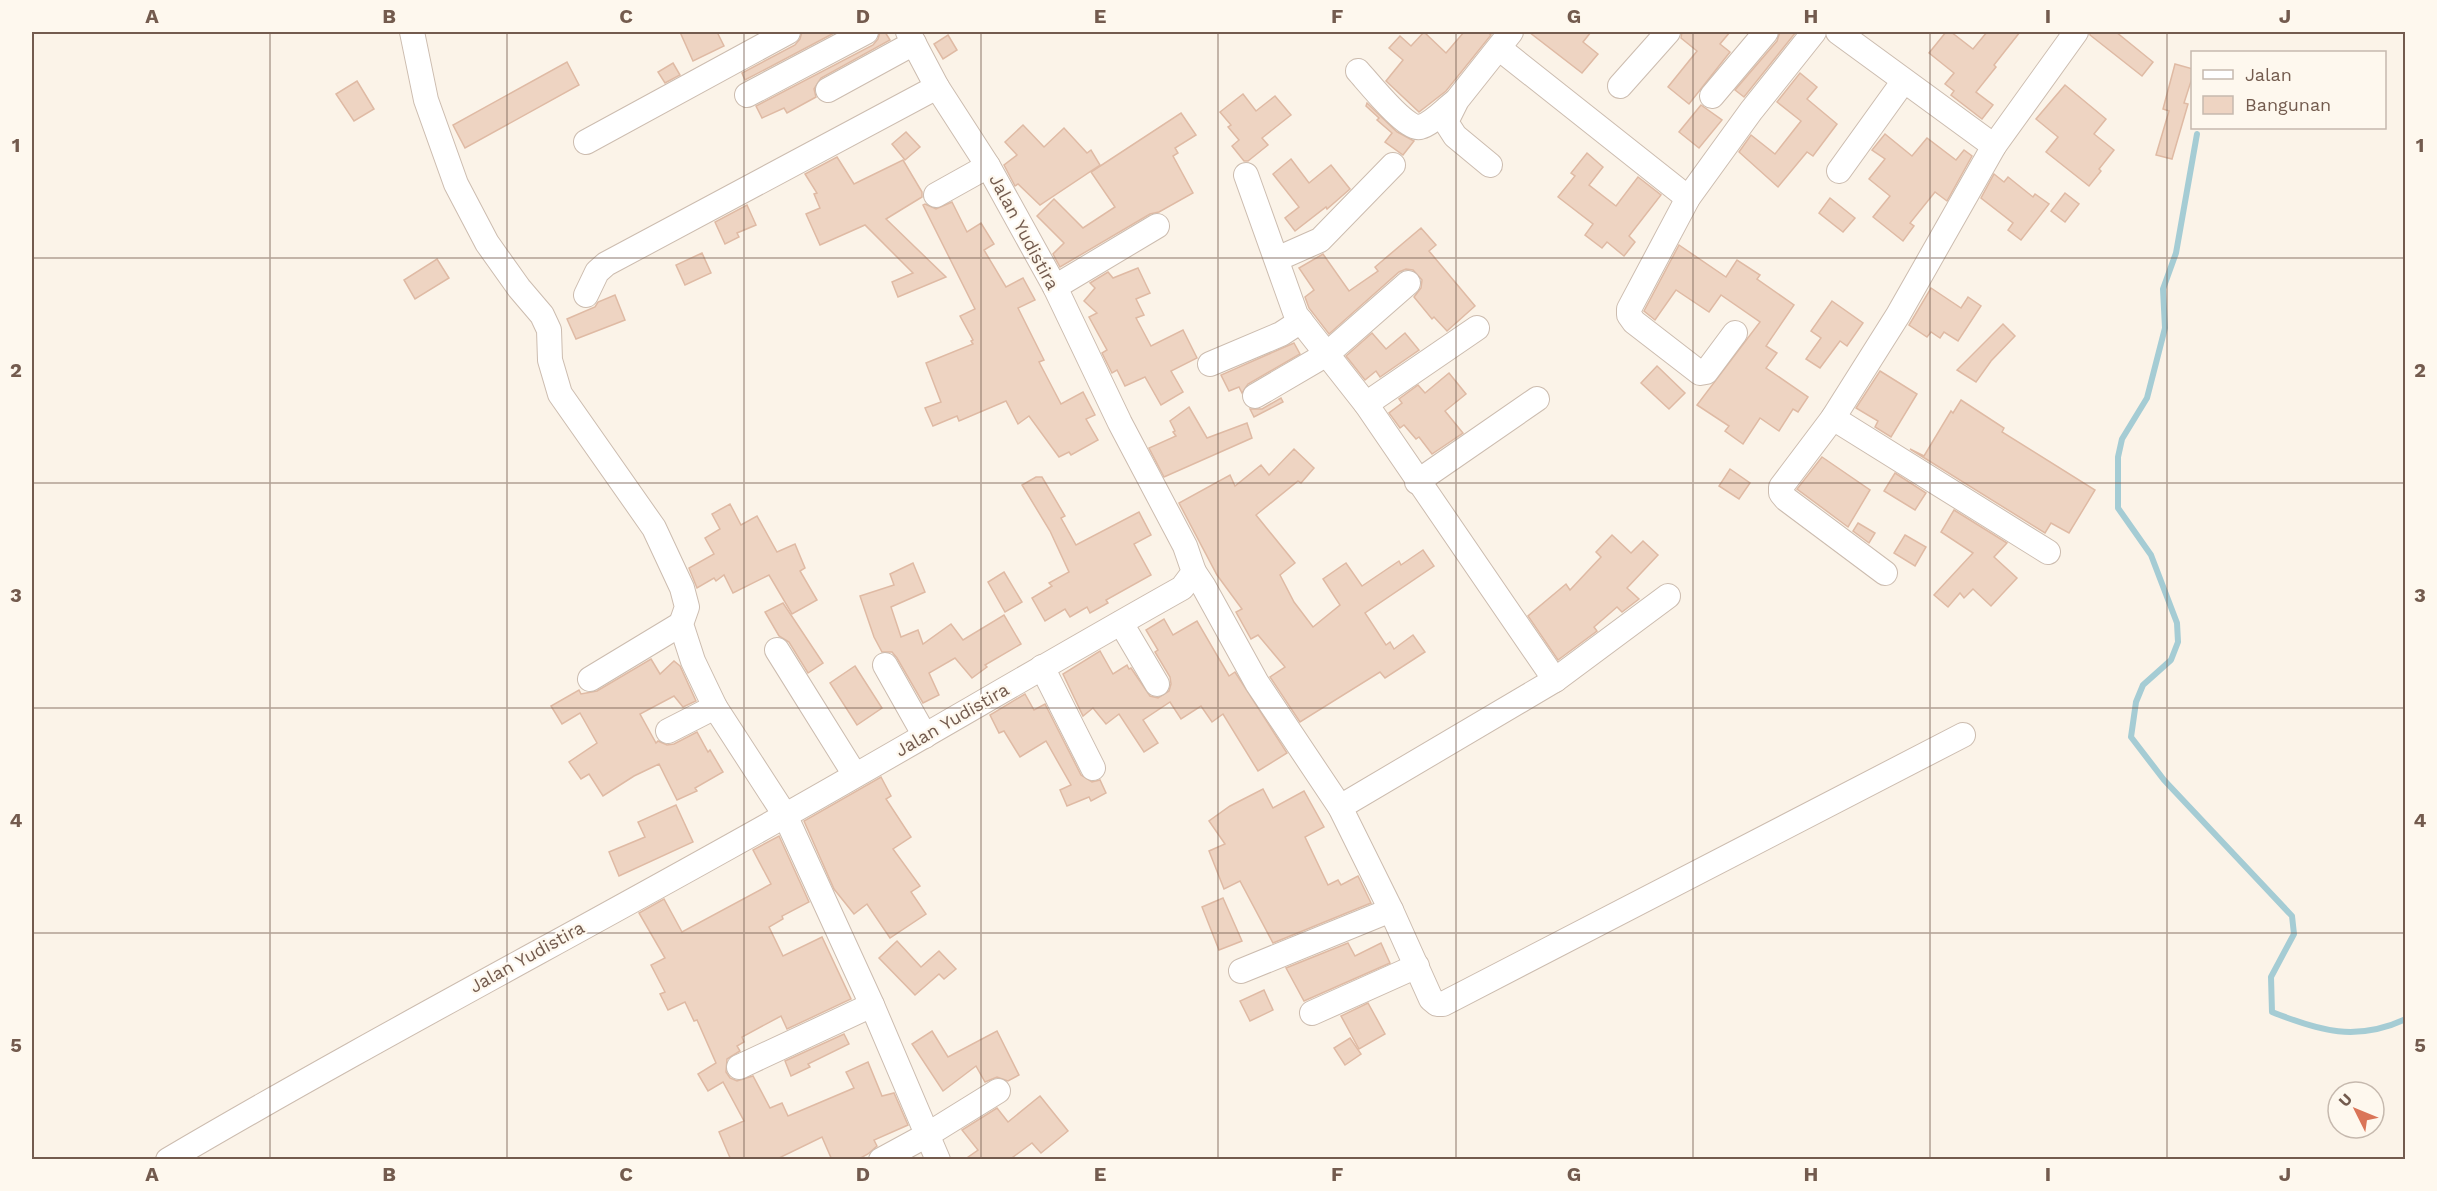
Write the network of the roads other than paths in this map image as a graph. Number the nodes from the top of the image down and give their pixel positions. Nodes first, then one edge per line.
1 (411, 32) edge
2 (788, 32) edge
3 (866, 32) edge
4 (1668, 32) edge
5 (1766, 32) edge
6 (1814, 32) edge
7 (1838, 32) edge
8 (2076, 32) edge
9 (911, 37) edge
10 (1506, 40) edge
11 (1358, 71) dead end
12 (1903, 82) junction
13 (1620, 86) dead end
14 (937, 87) junction
15 (828, 90) dead end
16 (747, 95) dead end
17 (1712, 96) dead end
18 (1457, 100) junction
19 (586, 142) dead end
20 (1994, 146) junction
21 (1393, 165) dead end
22 (1490, 165) dead end
23 (988, 166) junction
24 (1839, 171) dead end
25 (1246, 175) dead end
26 (936, 195) dead end
27 (1688, 198) junction
28 (1157, 226) dead end
29 (1276, 259) junction
30 (1408, 283) dead end
31 (1054, 287) junction
32 (586, 295) dead end
33 (1301, 321) junction
34 (1477, 328) dead end
35 (1735, 333) dead end
36 (1327, 354) junction
37 (1210, 364) dead end
38 (1255, 396) dead end
39 (1537, 399) dead end
40 (1366, 404) junction
41 (1833, 418) junction
42 (1417, 482) junction
43 (2048, 552) dead end
44 (1194, 572) junction
45 (1885, 573) dead end
46 (1668, 596) dead end
47 (1121, 622) junction
48 (681, 624) junction
49 (777, 650) dead end
50 (885, 665) dead end
51 (1042, 667) junction
52 (590, 679) dead end
53 (1555, 680) junction
54 (1157, 684) dead end
55 (715, 707) junction
56 (668, 731) dead end
57 (1963, 735) dead end
58 (925, 736) junction
59 (1093, 768) dead end
60 (855, 775) junction
61 (1340, 807) junction
62 (785, 815) junction
63 (1391, 910) junction
64 (1417, 966) junction
65 (1241, 971) dead end
66 (872, 1005) junction
67 (1312, 1013) dead end
68 (739, 1067) dead end
69 (998, 1090) dead end
70 (927, 1135) junction
71 (168, 1160) edge
72 (881, 1160) edge
73 (938, 1160) edge

1 - 48 street
2 - 19 street
3 - 16 street
4 - 13 street
5 - 17 street
6 - 27 street
7 - 12 street
8 - 20 street
9 - 14 street, Jalan Yudistira
9 - 15 street
10 - 18 street
10 - 27 street
11 - 18 street
12 - 20 street
12 - 24 street
14 - 23 street, Jalan Yudistira
14 - 32 street
18 - 22 street
20 - 41 street
21 - 29 street
23 - 26 street
23 - 31 street, Jalan Yudistira
25 - 29 street
27 - 35 street
28 - 31 street
29 - 33 street
30 - 36 street
31 - 44 street, Jalan Yudistira
33 - 36 street
33 - 37 street
34 - 40 street
36 - 38 street
36 - 40 street
39 - 42 street
40 - 42 street
41 - 43 street
41 - 45 street
42 - 53 street
44 - 47 street, Jalan Yudistira
44 - 61 street
46 - 53 street
47 - 51 street, Jalan Yudistira
47 - 54 street
48 - 52 street
48 - 55 street
49 - 60 street
50 - 58 street
51 - 58 street, Jalan Yudistira
51 - 59 street
53 - 61 street
55 - 56 street
55 - 62 street
57 - 64 street
58 - 60 street, Jalan Yudistira
60 - 62 street, Jalan Yudistira
61 - 63 street
62 - 66 street
62 - 71 street, Jalan Yudistira
63 - 64 street
63 - 65 street
64 - 67 street
66 - 68 street
66 - 70 street
69 - 70 street
70 - 72 street
70 - 73 street

